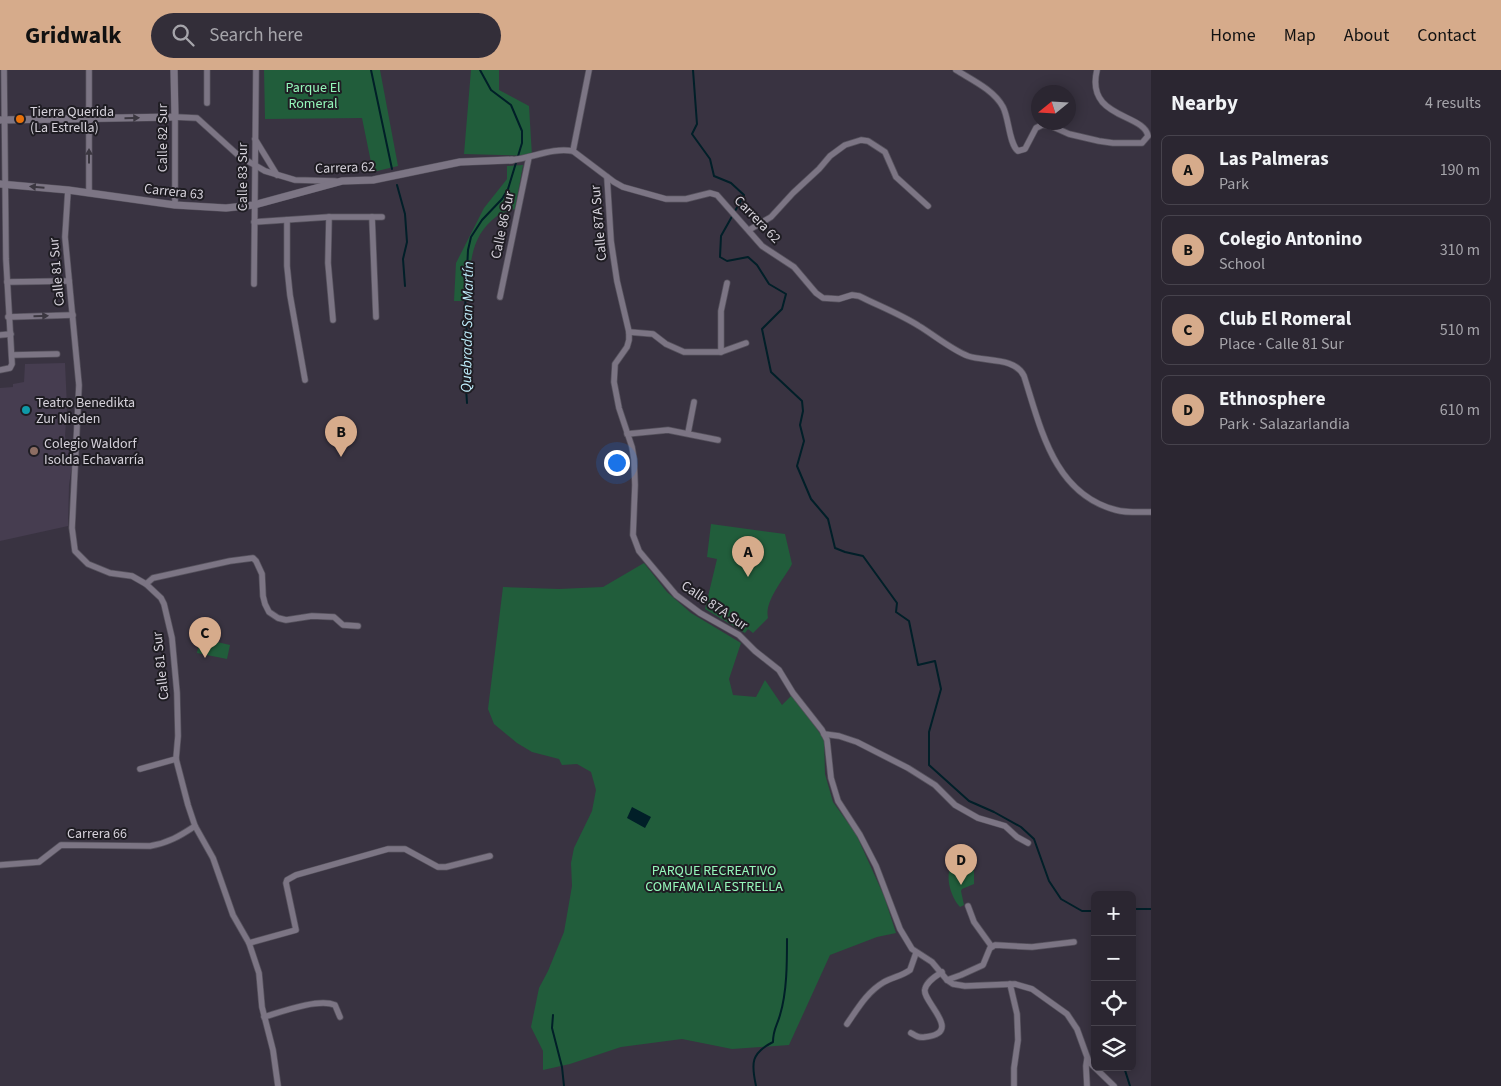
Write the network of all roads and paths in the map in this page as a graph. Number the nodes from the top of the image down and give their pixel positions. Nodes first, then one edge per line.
1 (4, 70) edge
2 (89, 70) edge
3 (174, 70) edge
4 (207, 70) edge
5 (256, 70) edge
6 (589, 70) edge
7 (956, 70) edge
8 (1097, 70) edge
9 (207, 103) dead end
10 (175, 117) junction
11 (89, 118) junction
12 (2, 120) edge
13 (255, 139) junction
14 (573, 151) junction
15 (529, 158) junction
16 (512, 160) joint
17 (254, 166) junction
18 (278, 176) junction
19 (607, 177) junction
20 (342, 182) junction
21 (2, 184) edge
22 (68, 190) junction
23 (89, 193) junction
24 (175, 205) junction
25 (254, 205) junction
26 (928, 206) dead end
27 (329, 217) junction
28 (372, 217) junction
29 (382, 217) dead end
30 (287, 220) junction
31 (254, 222) junction
32 (749, 230) junction
33 (3, 259) edge
34 (69, 281) junction
35 (7, 282) junction
36 (727, 283) dead end
37 (254, 284) dead end
38 (500, 297) dead end
39 (73, 315) junction
40 (8, 317) junction
41 (376, 317) dead end
42 (333, 320) dead end
43 (629, 332) junction
44 (0, 334) edge
45 (10, 334) junction
46 (746, 343) dead end
47 (721, 352) junction
48 (57, 354) dead end
49 (12, 355) junction
50 (0, 370) edge
51 (305, 380) dead end
52 (694, 402) dead end
53 (688, 433) junction
54 (627, 434) junction
55 (718, 440) dead end
56 (1151, 512) edge
57 (146, 584) junction
58 (358, 626) dead end
59 (824, 734) junction
60 (176, 759) junction
61 (140, 769) dead end
62 (195, 826) junction
63 (1028, 843) dead end
64 (490, 856) dead end
65 (0, 865) edge
66 (968, 906) dead end
67 (1074, 942) dead end
68 (249, 943) junction
69 (992, 947) junction
70 (916, 953) junction
71 (942, 972) junction
72 (947, 980) junction
73 (1010, 984) junction
74 (264, 1017) junction
75 (340, 1017) dead end
76 (847, 1024) dead end
77 (911, 1033) dead end
78 (1087, 1059) junction
79 (278, 1086) edge
80 (1014, 1086) edge
81 (1086, 1086) edge
82 (1114, 1086) edge

1 - 12 street
2 - 11 street
3 - 10 street, Calle 82 Sur
4 - 9 street
5 - 13 street, Calle 83 Sur
6 - 14 street
7 - 8 street
11 -> 10 street, Carrera 62
10 - 17 street, Carrera 62
10 - 24 street, Calle 82 Sur
11 - 12 street, Carrera 62
23 -> 11 street
12 - 21 street
13 - 17 street, Calle 83 Sur
13 - 18 street
14 - 15 street, Carrera 62
14 - 19 street, Carrera 62
15 - 16 street, Carrera 62
15 - 38 street, Calle 86 Sur
16 - 20 street, Carrera 62
17 - 18 street, Carrera 62
17 - 25 street, Calle 83 Sur
18 - 20 street, Carrera 62
19 - 32 street, Carrera 62
19 - 43 street, Calle 87A Sur
20 - 25 street, Carrera 63
22 -> 21 street, Carrera 63
21 - 33 street
22 - 23 street, Carrera 63
22 - 34 street, Calle 81 Sur
23 - 24 street, Carrera 63
24 - 25 street, Carrera 63
25 - 31 street, Calle 83 Sur
26 - 32 street
27 - 28 street
27 - 30 street
27 - 42 street
28 - 29 street
28 - 41 street
30 - 31 street
30 - 51 street
31 - 37 street, Calle 83 Sur
32 - 56 street, Carrera 62
33 - 35 street
34 - 35 street
34 - 39 street, Calle 81 Sur
35 - 40 street
36 - 47 street
40 -> 39 street
39 - 57 street, Calle 81 Sur
40 - 45 street
43 - 47 street
43 - 54 street, Calle 87A Sur
44 - 45 street
45 - 49 street
46 - 47 street
48 - 49 street
49 - 50 street
52 - 53 street
53 - 54 street
53 - 55 street
54 - 59 street, Calle 87A Sur
57 - 58 street
57 - 60 street, Calle 81 Sur
59 - 63 street
59 - 70 street, Calle 87A Sur
60 - 61 street
60 - 62 street, Calle 81 Sur
62 - 65 street, Carrera 66
62 - 68 street, Calle 81 Sur
64 - 68 street
66 - 69 street
67 - 69 street
68 - 74 street, Calle 81 Sur
69 - 72 street
70 - 71 street, Calle 87A Sur
70 - 76 street
71 - 72 street, Calle 87A Sur
71 - 77 street
72 - 73 street
73 - 78 street
73 - 80 street
74 - 75 street
74 - 79 street, Calle 81 Sur
78 - 81 street
78 - 82 street

